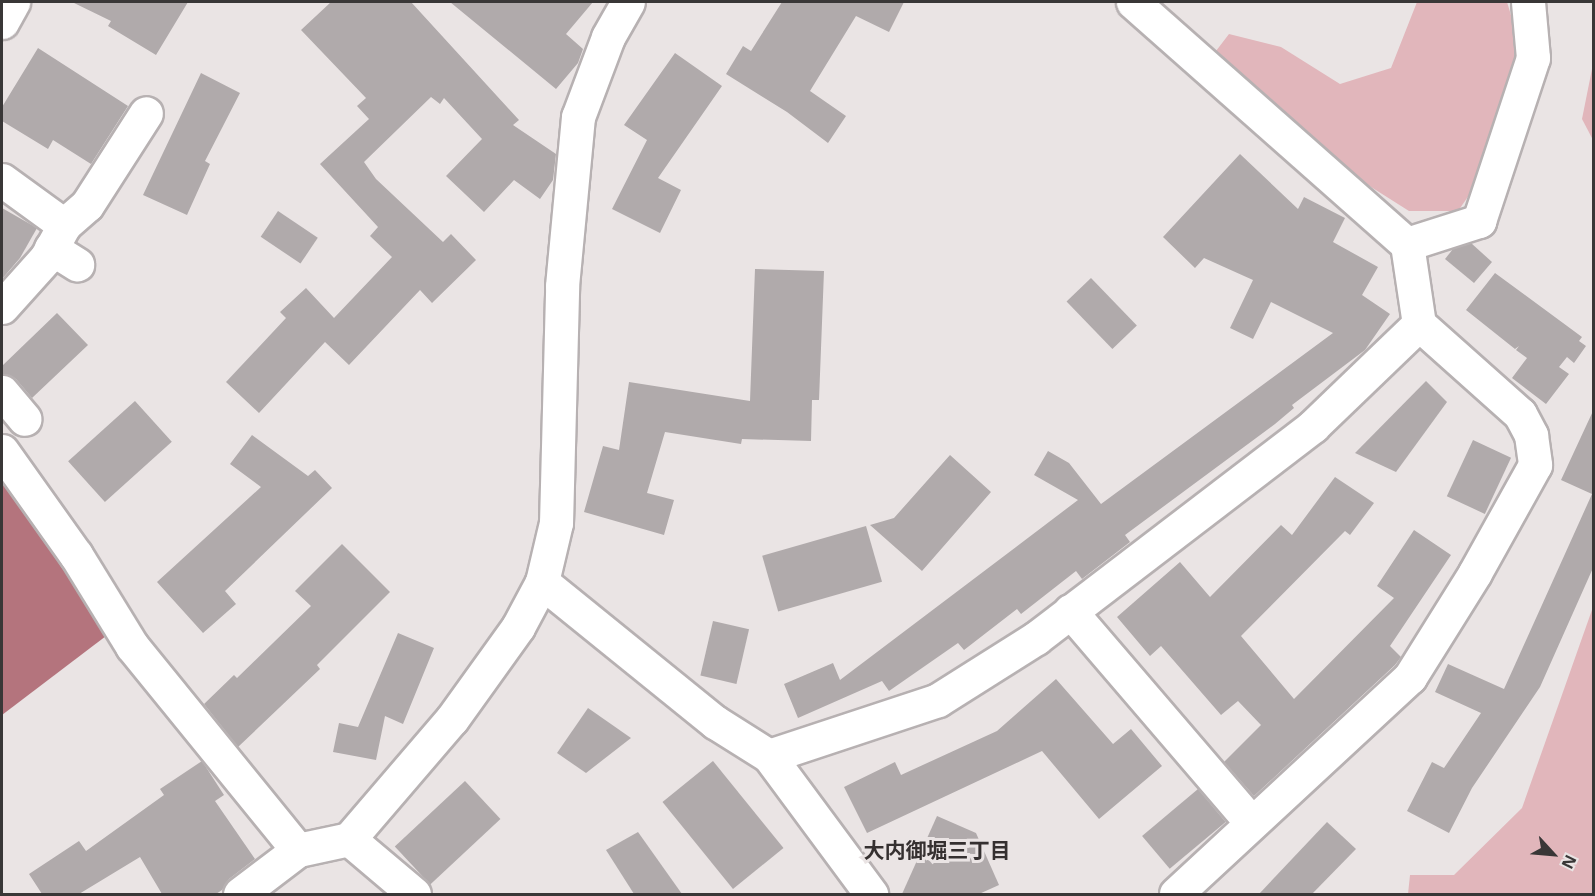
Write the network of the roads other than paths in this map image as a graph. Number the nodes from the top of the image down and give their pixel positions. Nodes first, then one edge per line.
1 (13, 2) edge
2 (628, 2) edge
3 (1133, 2) edge
4 (1528, 2) edge
5 (2, 22) edge
6 (146, 113) dead end
7 (2, 180) edge
8 (1407, 244) junction
9 (64, 246) junction
10 (2, 307) edge
11 (1419, 324) junction
12 (2, 392) edge
13 (25, 419) dead end
14 (2, 451) edge
15 (542, 582) junction
16 (1070, 611) junction
17 (769, 756) junction
18 (1251, 822) junction
19 (349, 839) junction
20 (298, 850) junction
21 (240, 894) edge
22 (414, 894) edge
23 (871, 894) edge
24 (1176, 894) edge

1 - 5 street
2 - 15 street
3 - 8 street
4 - 8 street
6 - 9 street
7 - 9 street
8 - 11 street
9 - 10 street
11 - 16 street
11 - 18 street
12 - 13 street
14 - 20 street
15 - 17 street
15 - 19 street
16 - 17 street
16 - 18 street
17 - 23 street
18 - 24 street
19 - 20 street
19 - 22 street
20 - 21 street

